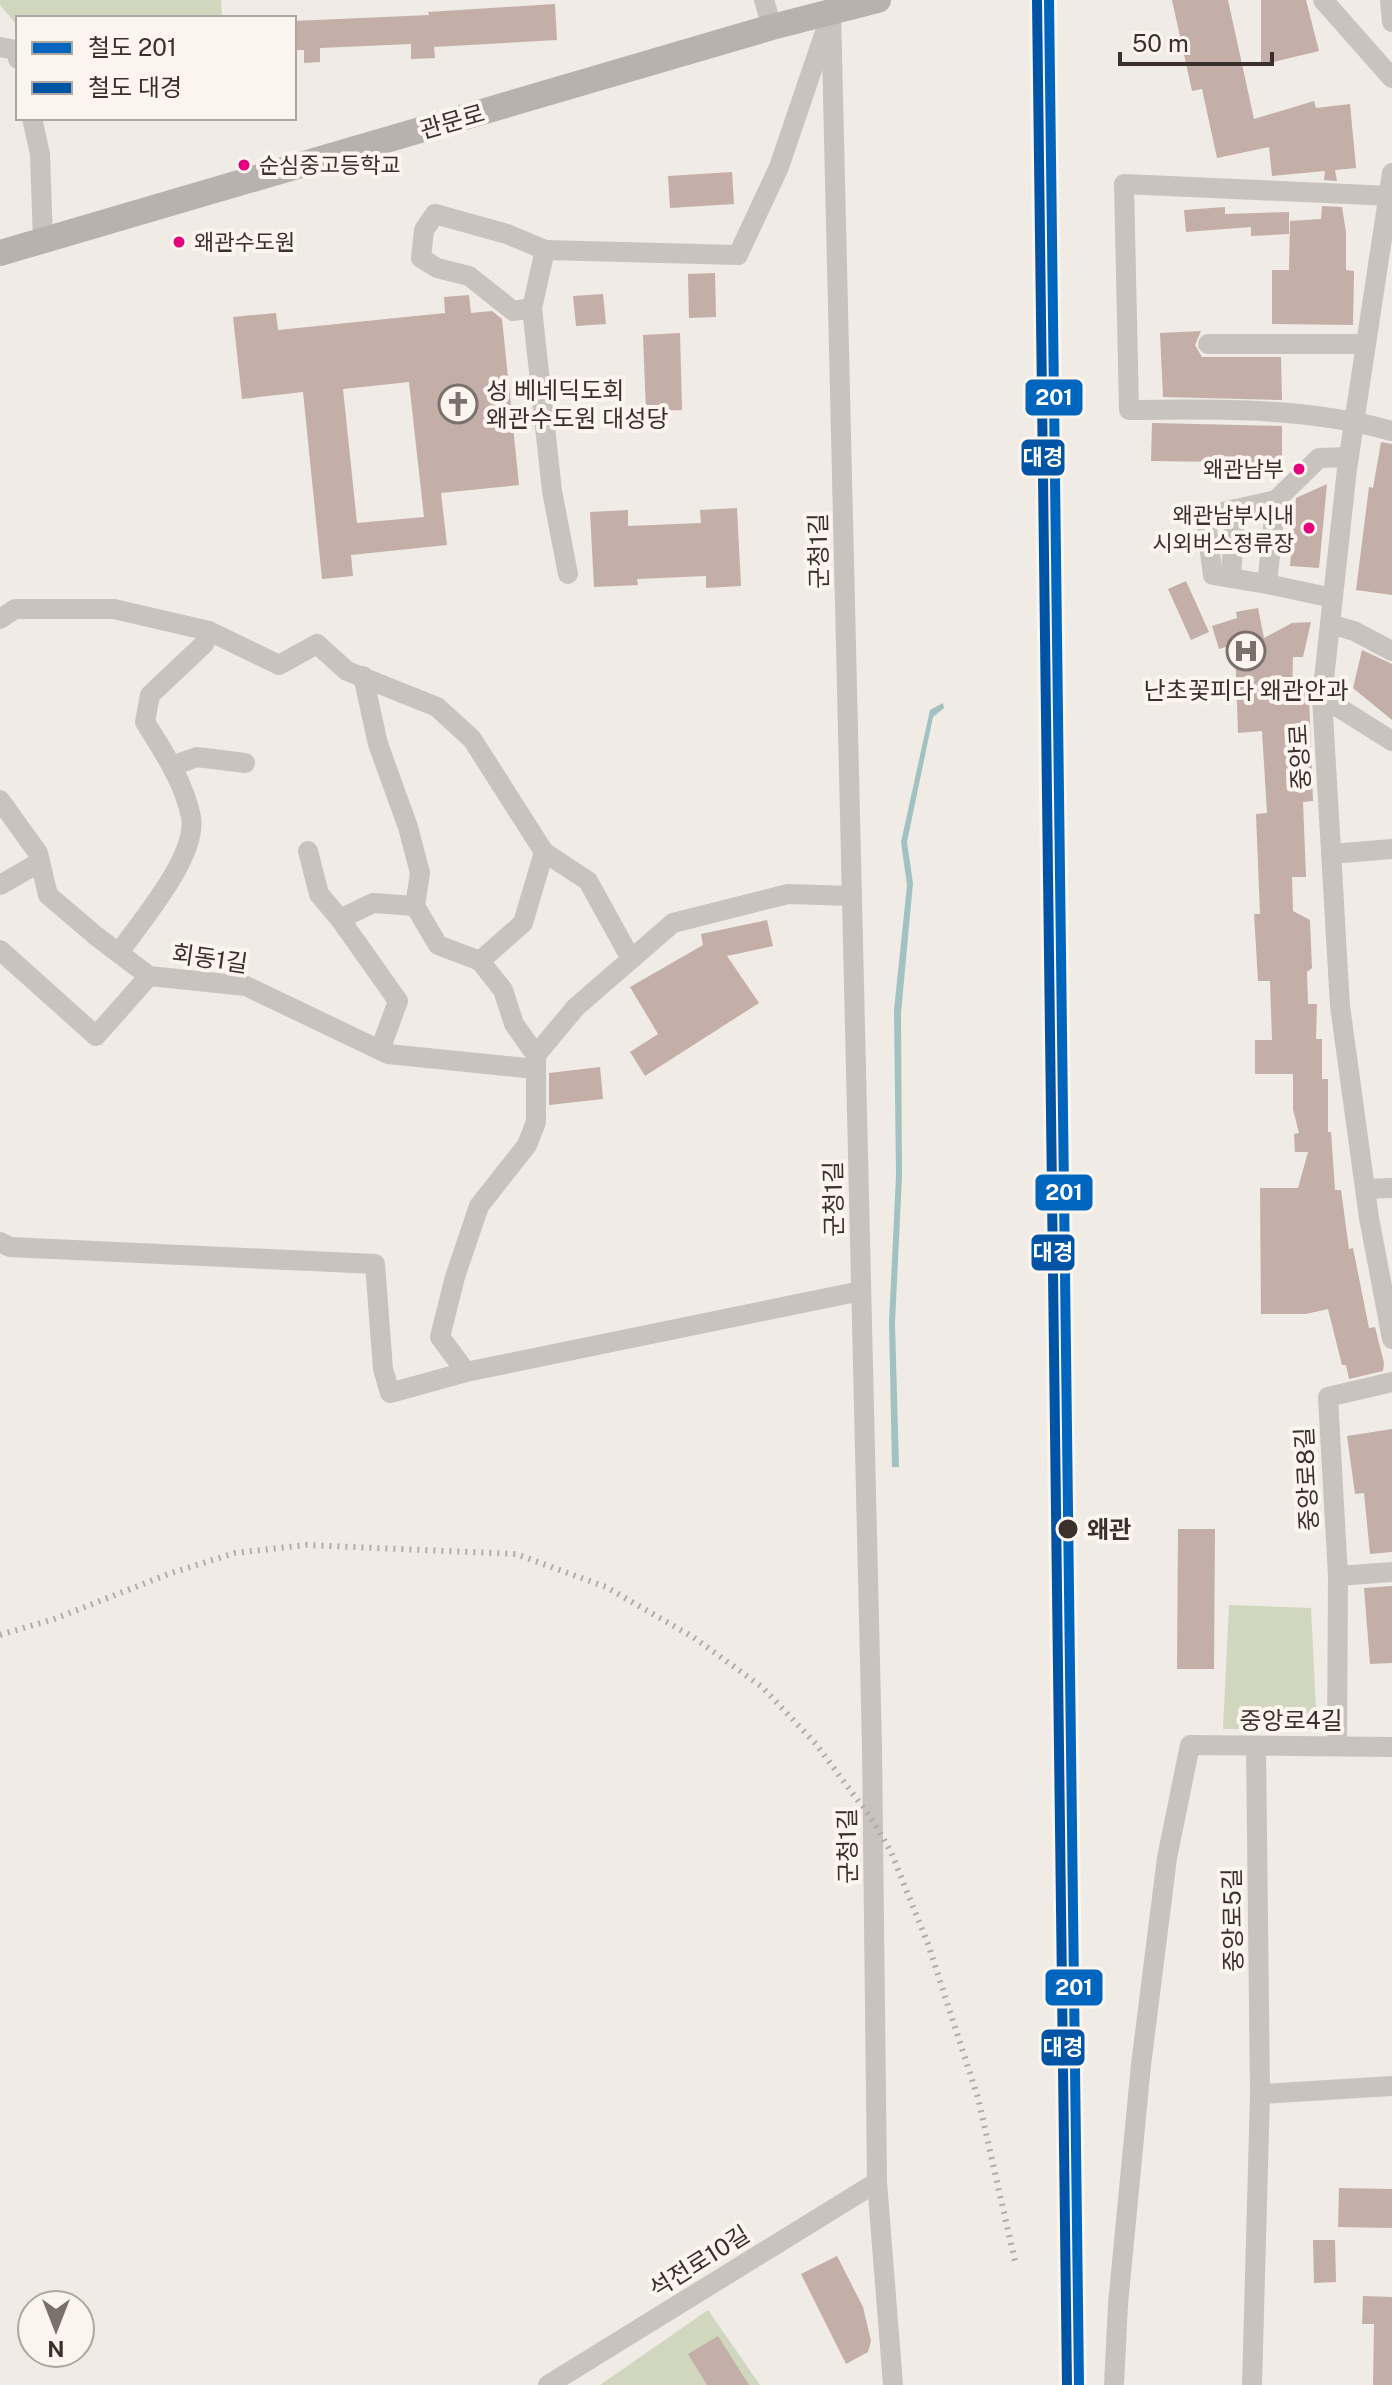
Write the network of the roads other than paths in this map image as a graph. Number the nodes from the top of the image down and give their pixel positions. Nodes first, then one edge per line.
1 (764, 0) edge
2 (1323, 0) edge
3 (1390, 0) edge
4 (869, 2) edge
5 (831, 6) edge
6 (1392, 22) edge
7 (772, 27) junction
8 (1392, 78) edge
9 (32, 120) edge
10 (1392, 173) edge
11 (1390, 196) edge
12 (43, 241) junction
13 (545, 250) junction
14 (0, 253) edge
15 (532, 308) junction
16 (1208, 344) dead end
17 (1366, 344) junction
18 (1355, 421) junction
19 (1392, 431) edge
20 (1349, 457) junction
21 (1276, 500) junction
22 (1235, 509) junction
23 (568, 574) dead end
24 (1231, 578) junction
25 (1267, 584) junction
26 (1333, 598) junction
27 (0, 619) edge
28 (1330, 624) junction
29 (209, 631) junction
30 (1392, 651) edge
31 (363, 676) junction
32 (1322, 697) junction
33 (1392, 741) edge
34 (245, 763) dead end
35 (172, 766) junction
36 (0, 800) edge
37 (1392, 849) edge
38 (308, 851) dead end
39 (544, 852) junction
40 (1331, 854) junction
41 (40, 862) junction
42 (0, 885) edge
43 (852, 896) junction
44 (415, 906) junction
45 (340, 919) junction
46 (0, 950) edge
47 (119, 953) junction
48 (631, 959) junction
49 (480, 961) junction
50 (149, 976) junction
51 (380, 1050) junction
52 (536, 1062) junction
53 (1392, 1188) edge
54 (1365, 1189) junction
55 (0, 1242) edge
56 (861, 1291) junction
57 (1392, 1339) edge
58 (466, 1372) junction
59 (1392, 1382) edge
60 (1392, 1572) edge
61 (1338, 1576) junction
62 (1256, 1746) junction
63 (1337, 1746) junction
64 (1392, 1747) edge
65 (1392, 2086) edge
66 (1260, 2094) junction
67 (877, 2182) junction
68 (548, 2385) edge
69 (893, 2385) edge
70 (1114, 2385) edge
71 (1252, 2385) edge

1 - 7 street
2 - 8 street
3 - 6 street
4 - 5 main road, 관문로
5 - 7 main road, 관문로
5 - 13 street
5 - 43 street, 군청1길
7 - 12 main road, 관문로
9 - 12 street
10 - 11 street, 중앙로
11 - 17 street, 중앙로
11 - 18 street
12 - 14 main road, 관문로
13 - 15 street
13 - 15 street
15 - 23 street
16 - 17 street
17 - 18 street, 중앙로
18 - 19 street
18 - 20 street, 중앙로
20 - 21 street
20 - 26 street, 중앙로
21 - 22 street
21 - 25 street
22 - 24 street
22 - 24 street
24 - 25 street
25 - 26 street
26 - 28 street, 중앙로
27 - 29 street
28 - 30 street
28 - 32 street, 중앙로
29 - 31 street
29 - 35 street
31 - 39 street
31 - 44 street
32 - 33 street
32 - 40 street, 중앙로
34 - 35 street
35 - 47 street
36 - 41 street, 회동1길
37 - 40 street
38 - 45 street
39 - 48 street
39 - 49 street
40 - 54 street, 중앙로
41 - 42 street
41 - 47 street, 회동1길
43 - 48 street
43 - 56 street, 군청1길
44 - 45 street
44 - 49 street
45 - 51 street
46 - 50 street
47 - 50 street, 회동1길
48 - 52 street
49 - 52 street
50 - 51 street, 회동1길
51 - 52 street, 회동1길
52 - 58 street
53 - 54 street
54 - 57 street, 중앙로
55 - 58 street
56 - 58 street
56 - 67 street, 군청1길
59 - 61 street, 중앙로8길
60 - 61 street
61 - 63 street
62 - 63 street, 중앙로4길
62 - 66 street, 중앙로5길
62 - 70 street, 중앙로4길
63 - 64 street, 중앙로4길
65 - 66 street
66 - 71 street, 중앙로5길
67 - 68 street, 석전로10길
67 - 69 street, 군청1길

